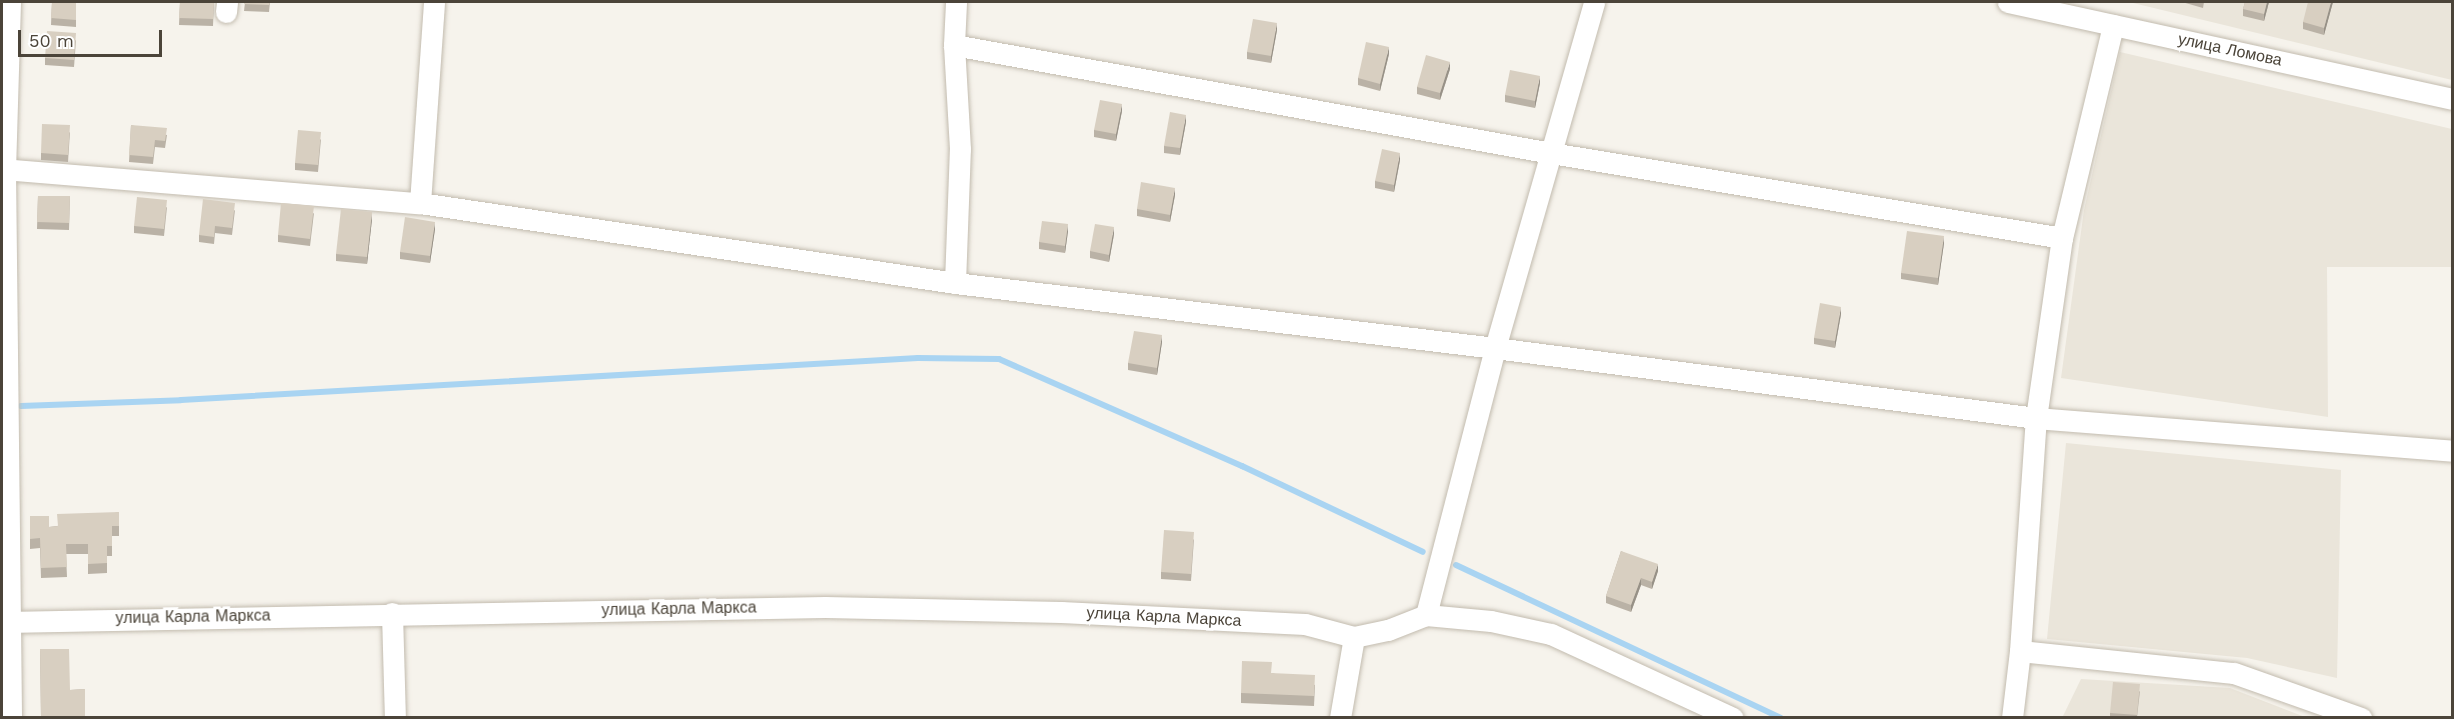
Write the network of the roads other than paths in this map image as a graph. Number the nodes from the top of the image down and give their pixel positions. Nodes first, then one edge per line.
1 (7, 2) edge
2 (434, 2) edge
3 (956, 2) edge
4 (1594, 2) edge
5 (2008, 2) edge
6 (2113, 25) junction
7 (954, 45) junction
8 (2452, 99) edge
9 (1551, 153) junction
10 (2, 169) edge
11 (2, 192) edge
12 (420, 203) junction
13 (2062, 238) junction
14 (955, 284) junction
15 (1495, 348) junction
16 (2036, 418) junction
17 (2452, 451) edge
18 (392, 613) junction
19 (1426, 615) junction
20 (3, 622) edge
21 (1354, 637) junction
22 (2020, 651) junction
23 (8, 717) edge
24 (395, 717) edge
25 (1340, 717) edge
26 (1733, 717) edge
27 (2012, 717) edge
28 (2361, 717) edge

1 - 10 street
2 - 12 street
3 - 7 street
4 - 9 street
5 - 6 street, улица Ломова
6 - 8 street, улица Ломова
6 - 13 street
7 - 9 street
7 - 14 street
9 - 13 street
9 - 15 street
10 - 11 street
10 - 12 street
11 - 20 street
12 - 14 street
13 - 16 street
14 - 15 street
15 - 16 street
15 - 19 street
16 - 17 street
16 - 22 street
18 - 20 street, улица Карла Маркса
18 - 21 street, улица Карла Маркса
18 - 24 street
19 - 21 street
19 - 26 street
20 - 23 street
21 - 25 street
22 - 27 street
22 - 28 street

